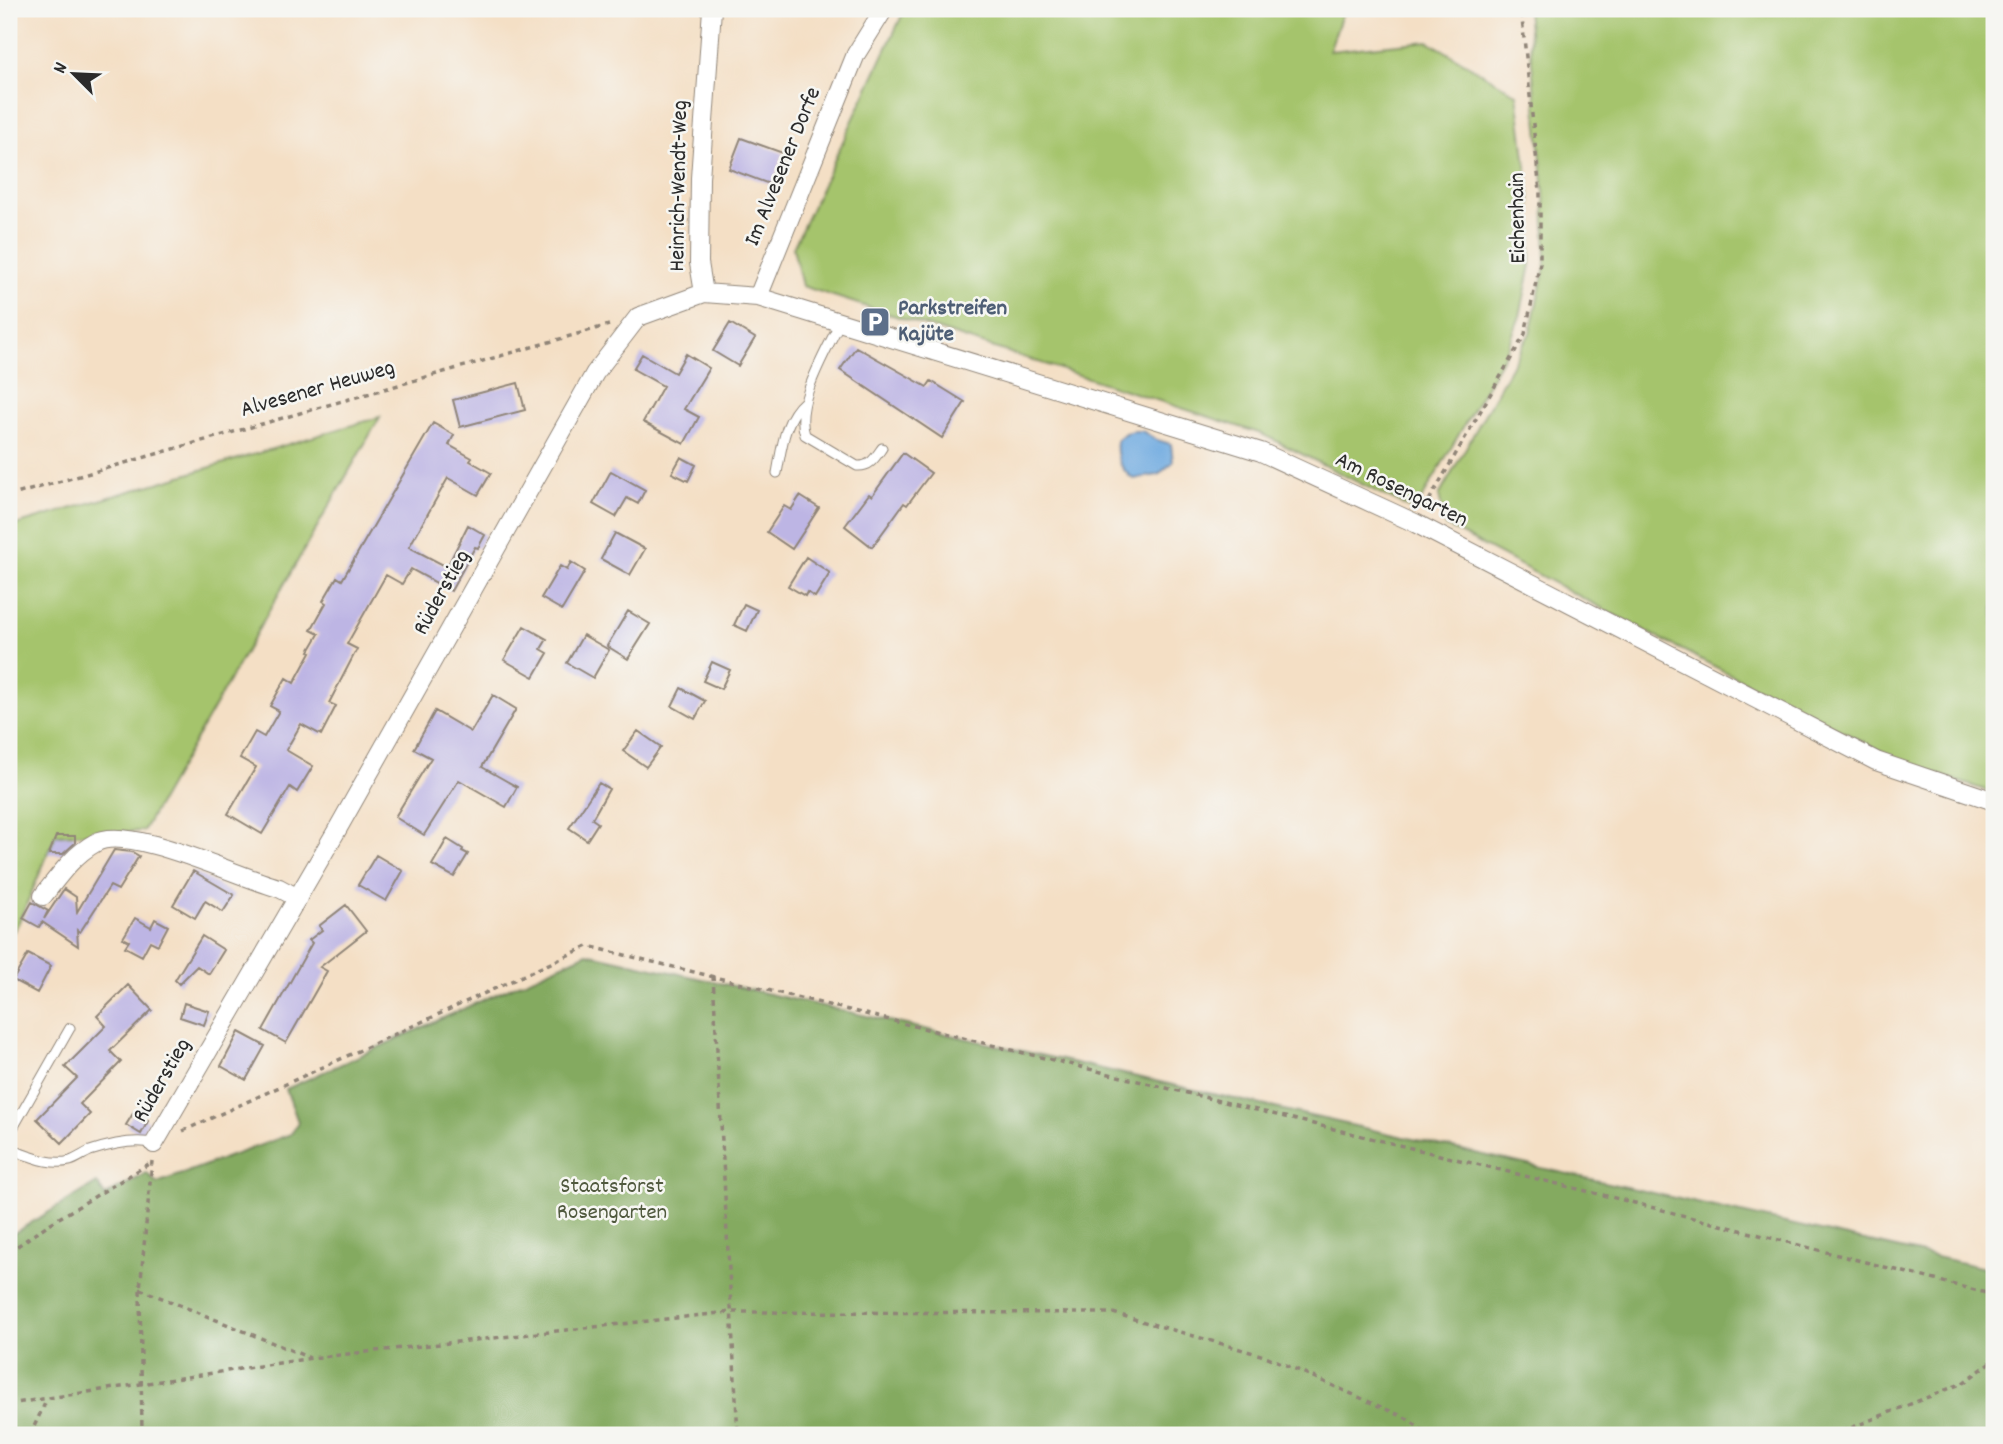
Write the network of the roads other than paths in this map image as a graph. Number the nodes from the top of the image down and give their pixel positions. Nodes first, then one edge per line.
1 (712, 9) edge
2 (884, 9) edge
3 (704, 293) junction
4 (758, 297) junction
5 (638, 317) joint
6 (840, 322) junction
7 (805, 401) junction
8 (882, 448) dead end
9 (777, 473) dead end
10 (1994, 801) edge
11 (43, 896) dead end
12 (298, 898) junction
13 (70, 1028) dead end
14 (9, 1135) edge
15 (9, 1144) edge
16 (154, 1144) joint

1 - 3 street, Heinrich-Wendt-Weg
2 - 4 street, Im Alvesener Dorfe
3 - 4 street
3 - 5 street, Heinrich-Wendt-Weg
4 - 6 street, Am Rosengarten
5 - 12 street, Rüderstieg
6 - 7 lane
6 - 10 street, Am Rosengarten
7 - 8 lane
7 - 9 lane
11 - 12 street
12 - 16 street, Rüderstieg
13 - 14 lane
15 - 16 lane

